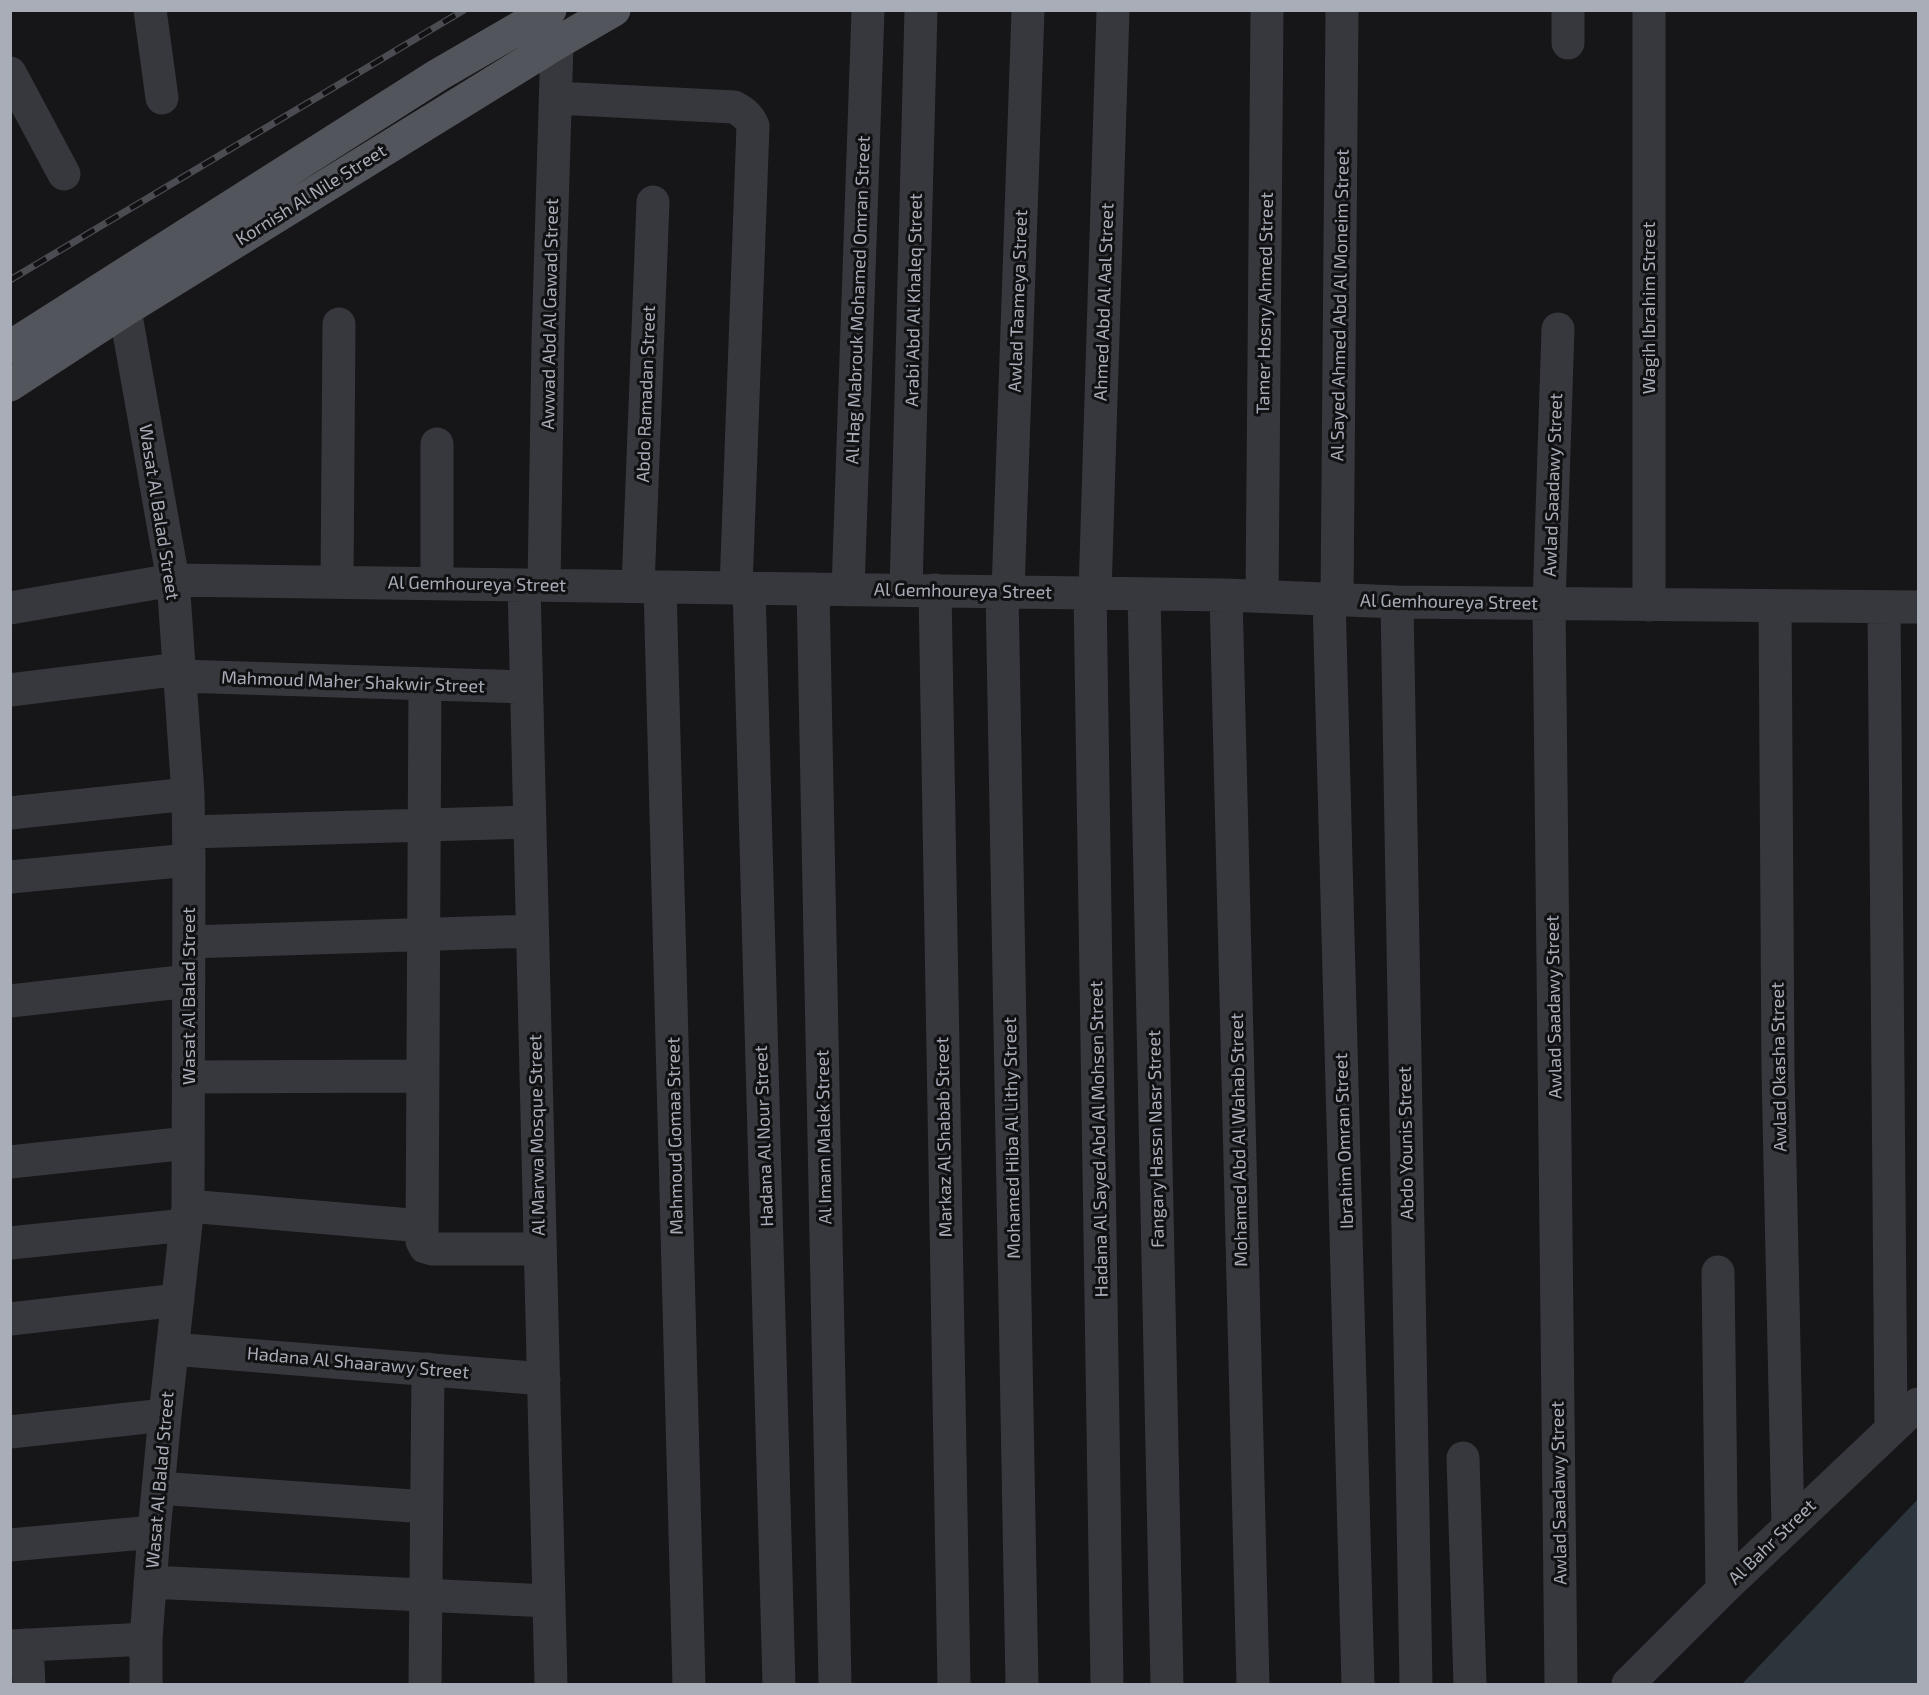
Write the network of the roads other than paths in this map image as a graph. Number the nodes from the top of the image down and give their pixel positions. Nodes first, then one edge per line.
1 (150, 10) edge
2 (550, 10) edge
3 (614, 10) edge
4 (868, 10) edge
5 (921, 10) edge
6 (1028, 10) edge
7 (1113, 10) edge
8 (1267, 10) edge
9 (1342, 10) edge
10 (1568, 10) edge
11 (1650, 10) edge
12 (557, 43) junction
13 (1568, 43) dead end
14 (10, 72) edge
15 (162, 98) dead end
16 (556, 98) junction
17 (64, 174) dead end
18 (653, 202) dead end
19 (125, 310) junction
20 (339, 324) dead end
21 (1558, 329) dead end
22 (10, 347) edge
23 (10, 385) edge
24 (437, 444) dead end
25 (173, 580) junction
26 (337, 582) junction
27 (437, 584) junction
28 (534, 585) junction
29 (649, 586) junction
30 (743, 588) junction
31 (813, 589) junction
32 (848, 590) junction
33 (920, 590) junction
34 (1005, 591) junction
35 (1093, 593) junction
36 (1144, 594) junction
37 (1226, 595) junction
38 (1262, 596) junction
39 (1333, 598) junction
40 (1397, 602) junction
41 (1549, 604) junction
42 (1649, 605) junction
43 (1775, 606) junction
44 (1884, 607) junction
45 (1918, 607) edge
46 (10, 608) edge
47 (180, 672) junction
48 (425, 684) junction
49 (526, 687) junction
50 (10, 690) edge
51 (188, 794) junction
52 (10, 813) edge
53 (529, 822) junction
54 (424, 825) junction
55 (189, 846) junction
56 (10, 877) edge
57 (532, 931) junction
58 (424, 935) junction
59 (189, 942) junction
60 (189, 981) junction
61 (10, 1001) edge
62 (423, 1076) junction
63 (188, 1077) junction
64 (188, 1143) junction
65 (10, 1162) edge
66 (187, 1216) junction
67 (422, 1226) junction
68 (10, 1243) edge
69 (540, 1250) junction
70 (1718, 1272) dead end
71 (178, 1300) junction
72 (10, 1319) edge
73 (172, 1349) junction
74 (428, 1369) junction
75 (544, 1379) junction
76 (1918, 1404) edge
77 (165, 1415) junction
78 (1891, 1429) junction
79 (10, 1432) edge
80 (1463, 1458) dead end
81 (158, 1488) junction
82 (426, 1507) junction
83 (1788, 1527) junction
84 (154, 1532) junction
85 (10, 1545) edge
86 (150, 1582) junction
87 (1722, 1590) junction
88 (426, 1595) junction
89 (548, 1601) junction
90 (146, 1639) junction
91 (19, 1646) edge
92 (29, 1684) edge
93 (146, 1684) edge
94 (425, 1684) edge
95 (551, 1684) edge
96 (689, 1684) edge
97 (779, 1684) edge
98 (835, 1684) edge
99 (954, 1684) edge
100 (1022, 1684) edge
101 (1107, 1684) edge
102 (1167, 1684) edge
103 (1253, 1684) edge
104 (1358, 1684) edge
105 (1416, 1684) edge
106 (1470, 1684) edge
107 (1561, 1684) edge
108 (1628, 1684) edge

1 - 15 street
2 - 22 main road, Kornish Al Nile Street
3 - 12 main road, Kornish Al Nile Street
4 - 32 street, Al Hag Mabrouk Mohamed Omran Street
5 - 33 street, Arabi Abd Al Khaleq Street
6 - 34 street, Awlad Taameya Street
7 - 35 street, Ahmed Abd Al Aal Street
8 - 38 street, Tamer Hosny Ahmed Street
9 - 39 street, Al Sayed Ahmed Abd Al Moneim Street
10 - 13 street
11 - 42 street, Wagih Ibrahim Street
12 - 16 street, Awwad Abd Al Gawad Street
12 - 19 main road, Kornish Al Nile Street
14 - 17 street
16 - 28 street, Awwad Abd Al Gawad Street
16 - 30 street, Hadana Al Nour Street
18 - 29 street, Abdo Ramadan Street
19 - 23 main road, Kornish Al Nile Street
19 - 25 street, Wasat Al Balad Street
20 - 26 street
21 - 41 street, Awlad Saadawy Street
24 - 27 street
25 - 26 street, Al Gemhoureya Street
25 - 46 street, Al Gemhoureya Street
25 - 47 street, Wasat Al Balad Street
26 - 27 street, Al Gemhoureya Street
27 - 28 street, Al Gemhoureya Street
28 - 29 street, Al Gemhoureya Street
28 - 49 street, Al Marwa Mosque Street
29 - 30 street, Al Gemhoureya Street
29 - 96 street, Mahmoud Gomaa Street
30 - 31 street, Al Gemhoureya Street
30 - 97 street, Hadana Al Nour Street
31 - 32 street, Al Gemhoureya Street
31 - 98 street, Al Imam Malek Street
32 - 33 street, Al Gemhoureya Street
33 - 34 street, Al Gemhoureya Street
33 - 99 street, Markaz Al Shabab Street
34 - 35 street, Al Gemhoureya Street
34 - 100 street, Mohamed Hiba Al Lithy Street
35 - 36 street, Al Gemhoureya Street
35 - 101 street, Hadana Al Sayed Abd Al Mohsen Street
36 - 37 street, Al Gemhoureya Street
36 - 102 street, Fangary Hassn Nasr Street
37 - 38 street, Al Gemhoureya Street
37 - 103 street, Mohamed Abd Al Wahab Street
38 - 39 street, Al Gemhoureya Street
39 - 40 street, Al Gemhoureya Street
39 - 104 street, Ibrahim Omran Street
40 - 41 street, Al Gemhoureya Street
40 - 105 street, Abdo Younis Street
41 - 42 street, Al Gemhoureya Street
41 - 107 street, Awlad Saadawy Street
42 - 43 street, Al Gemhoureya Street
43 - 44 street, Al Gemhoureya Street
43 - 83 street, Awlad Okasha Street
44 - 45 street, Al Gemhoureya Street
44 - 78 street
47 - 48 street, Mahmoud Maher Shakwir Street
47 - 50 street, Mahmoud Maher Shakwir Street
47 - 51 street, Wasat Al Balad Street
48 - 49 street, Mahmoud Maher Shakwir Street
48 - 54 street
49 - 53 street, Al Marwa Mosque Street
51 - 52 street
51 - 55 street, Wasat Al Balad Street
53 - 54 street
53 - 57 street, Al Marwa Mosque Street
54 - 55 street
54 - 58 street
55 - 56 street
55 - 59 street, Wasat Al Balad Street
57 - 58 street
57 - 69 street, Al Marwa Mosque Street
58 - 59 street
58 - 62 street
59 - 60 street, Wasat Al Balad Street
60 - 61 street
60 - 63 street, Wasat Al Balad Street
62 - 63 street
62 - 67 street
63 - 64 street, Wasat Al Balad Street
64 - 65 street
64 - 66 street, Wasat Al Balad Street
66 - 67 street
66 - 68 street
66 - 71 street, Wasat Al Balad Street
67 - 69 street
69 - 75 street, Al Marwa Mosque Street
70 - 87 street
71 - 72 street
71 - 73 street, Wasat Al Balad Street
73 - 74 street, Hadana Al Shaarawy Street
73 - 77 street, Wasat Al Balad Street
74 - 75 street, Hadana Al Shaarawy Street
74 - 82 street
75 - 89 street, Al Marwa Mosque Street
76 - 78 street, Al Bahr Street
77 - 79 street
77 - 81 street, Wasat Al Balad Street
78 - 83 street, Al Bahr Street
80 - 106 street
81 - 82 street
81 - 84 street, Wasat Al Balad Street
82 - 88 street
83 - 87 street, Al Bahr Street
84 - 85 street
84 - 86 street, Wasat Al Balad Street
86 - 88 street
86 - 90 street, Wasat Al Balad Street
87 - 108 street, Al Bahr Street
88 - 89 street
88 - 94 street
89 - 95 street, Al Marwa Mosque Street
90 - 91 street
90 - 93 street, Wasat Al Balad Street
91 - 92 street

